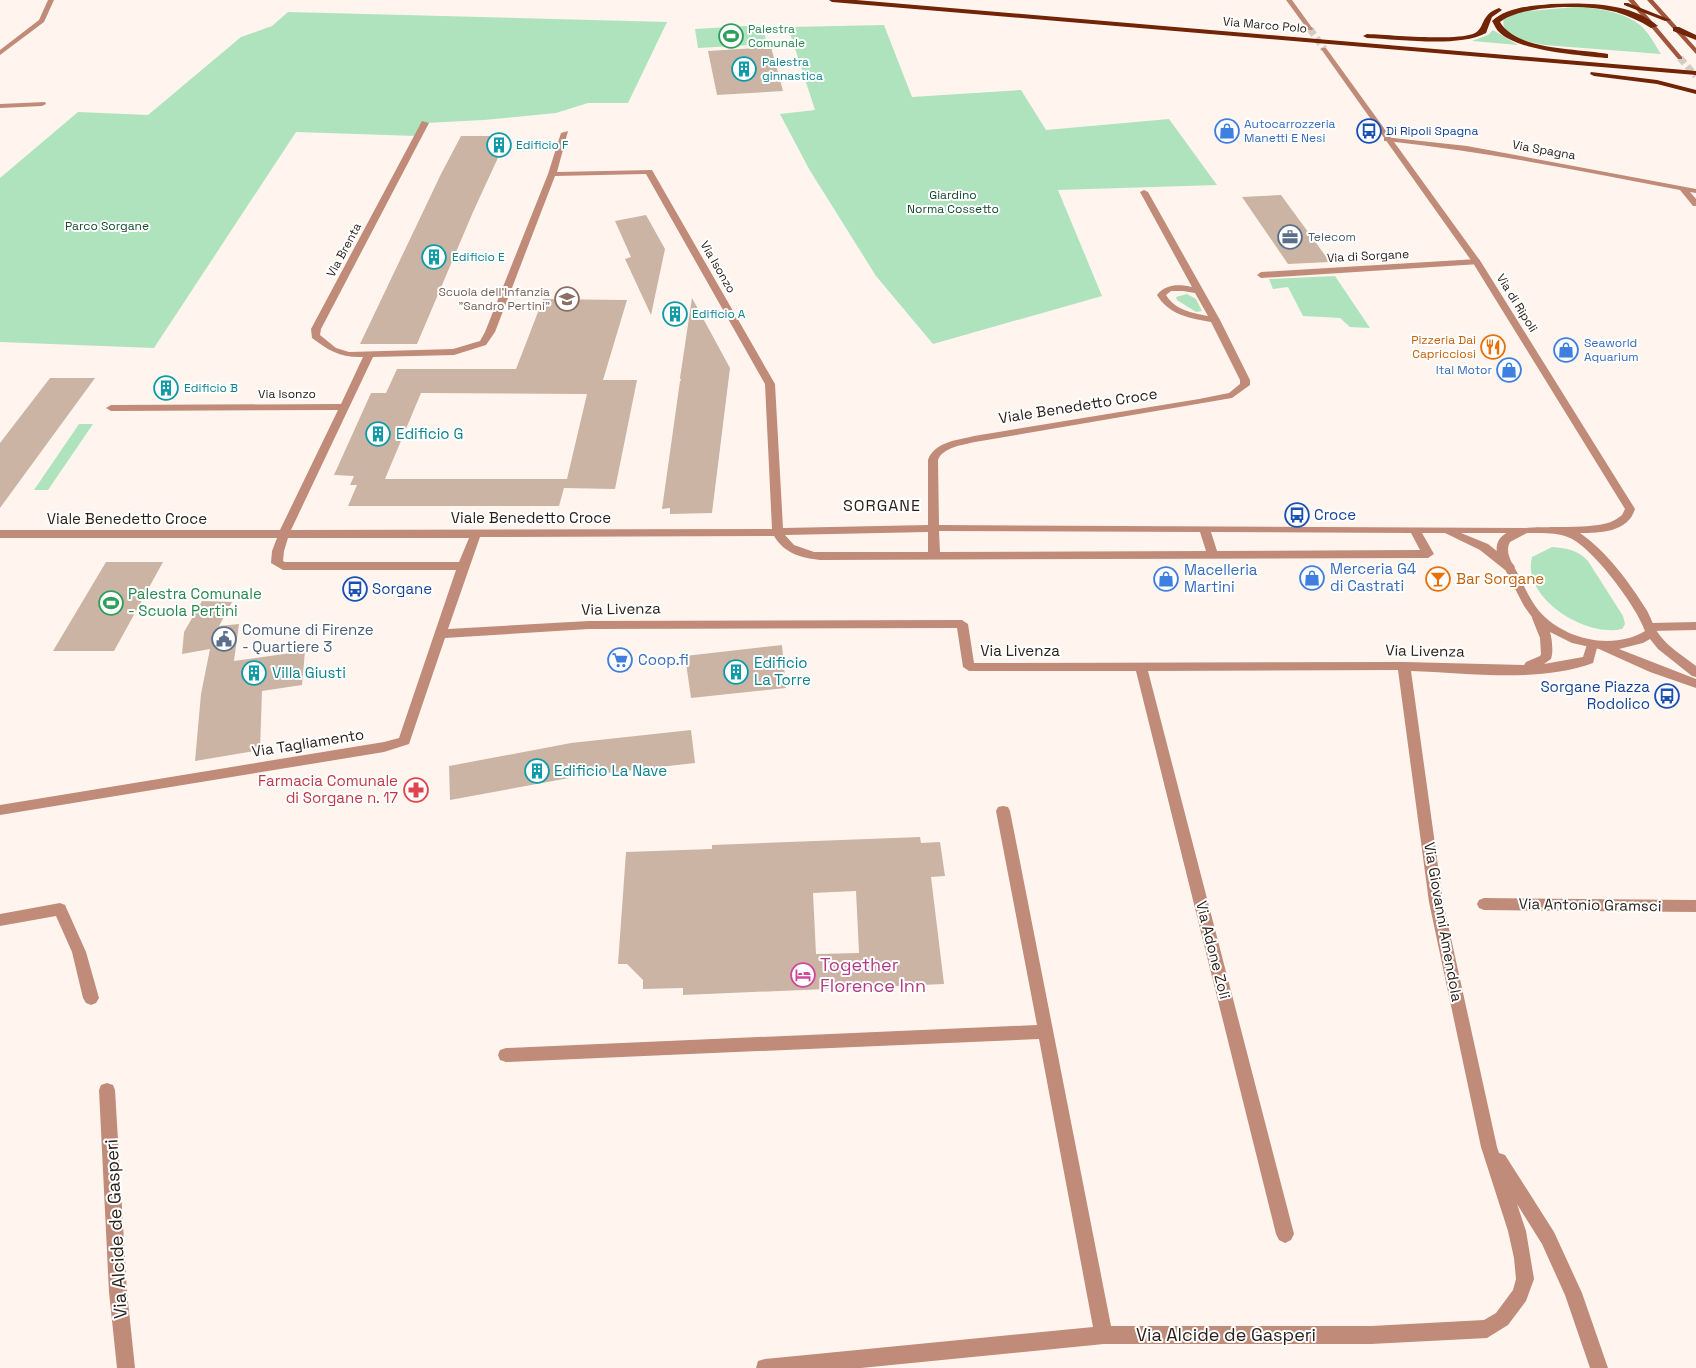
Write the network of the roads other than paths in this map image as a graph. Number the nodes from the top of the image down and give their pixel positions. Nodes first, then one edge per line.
1 (51, 0) edge
2 (832, 0) edge
3 (911, 0) edge
4 (1289, 0) edge
5 (1586, 0) edge
6 (1631, 0) edge
7 (1650, 0) edge
8 (1639, 8) junction
9 (1667, 20) junction
10 (1654, 26) junction
11 (1310, 28) tunnel mouth
12 (1676, 29) junction
13 (1351, 36) junction
14 (1696, 38) edge
15 (1356, 44) junction
16 (1324, 49) tunnel mouth
17 (1696, 52) edge
18 (0, 53) edge
19 (1606, 56) junction
20 (1615, 57) dead end
21 (1625, 58) dead end
22 (1680, 58) tunnel mouth
23 (1696, 65) tunnel mouth
24 (1696, 73) edge
25 (1696, 92) edge
26 (42, 104) dead end
27 (0, 106) edge
28 (425, 123) dead end
29 (565, 133) dead end
30 (1387, 139) junction
31 (552, 174) junction
32 (1684, 189) junction
33 (1696, 191) edge
34 (1144, 192) dead end
35 (1696, 204) edge
36 (1477, 262) junction
37 (1261, 275) dead end
38 (1197, 291) junction
39 (1197, 317) junction
40 (1215, 320) junction
41 (1224, 335) junction
42 (369, 355) junction
43 (343, 407) junction
44 (111, 408) dead end
45 (934, 528) junction
46 (1205, 530) junction
47 (1415, 530) junction
48 (1428, 530) junction
49 (1527, 530) junction
50 (1557, 530) junction
51 (778, 532) junction
52 (0, 534) edge
53 (284, 534) junction
54 (476, 534) junction
55 (934, 555) junction
56 (1212, 555) junction
57 (463, 566) junction
58 (1509, 568) junction
59 (1538, 618) junction
60 (1696, 626) edge
61 (1651, 630) junction
62 (440, 634) junction
63 (1597, 645) junction
64 (1404, 666) junction
65 (1141, 667) junction
66 (1516, 670) junction
67 (1696, 673) edge
68 (1696, 684) edge
69 (0, 810) edge
70 (1003, 811) dead end
71 (1484, 904) dead end
72 (1696, 906) edge
73 (0, 920) edge
74 (92, 998) dead end
75 (1046, 1032) junction
76 (506, 1055) dead end
77 (107, 1090) dead end
78 (1489, 1147) junction
79 (1285, 1234) dead end
80 (1104, 1335) junction
81 (126, 1368) edge
82 (765, 1368) edge
83 (1598, 1368) edge

1 - 18 street
2 - 15 highway, Via Marco Polo
3 - 13 highway, Via Marco Polo
4 - 11 street
5 - 8 highway
5 - 13 highway
6 - 8 main road
7 - 9 main road
8 - 9 highway
8 - 10 main road
9 - 12 main road
10 - 19 highway
10 - 22 main road
12 - 14 highway
12 - 17 main road
13 - 19 highway, Via Marco Polo
15 - 24 highway, Via Marco Polo
15 - 25 highway
16 - 30 street, Via di Ripoli
19 - 20 highway, Via Marco Polo
21 - 23 highway
26 - 27 street
28 - 42 street, Via Brenta
29 - 31 street
30 - 32 street, Via Spagna
30 - 36 street, Via di Ripoli
31 - 42 street
31 - 51 street, Via Isonzo
32 - 33 street, Via Spagna
32 - 35 street
34 - 38 street, Viale Benedetto Croce
36 - 37 street, Via di Sorgane
36 - 50 street, Via di Ripoli
38 - 39 street
38 - 40 street, Viale Benedetto Croce
39 - 40 street
39 - 41 street
40 - 41 street, Viale Benedetto Croce
41 - 45 street, Viale Benedetto Croce
42 - 43 street
43 - 44 street, Via Isonzo
43 - 53 street
45 - 46 street, Viale Benedetto Croce
45 - 51 street, Viale Benedetto Croce
45 - 55 street, Viale Benedetto Croce
46 - 47 street, Viale Benedetto Croce
46 - 56 street
47 - 48 street, Viale Benedetto Croce
47 - 56 street
48 - 49 street, Viale Benedetto Croce
48 - 58 street, Viale Benedetto Croce
49 - 50 street, Viale Benedetto Croce
49 - 58 street
50 - 61 street
51 - 54 street, Viale Benedetto Croce
51 - 55 street
52 - 53 street, Viale Benedetto Croce
53 - 54 street, Viale Benedetto Croce
53 - 57 street
54 - 57 street, Via Tagliamento
55 - 56 street
57 - 62 street, Via Tagliamento
58 - 59 street
59 - 63 street
59 - 66 street, Via Livenza
60 - 61 street
61 - 63 street
61 - 67 street
62 - 65 street, Via Livenza
62 - 69 street, Via Tagliamento
63 - 66 street, Via Livenza
63 - 68 street
64 - 65 street, Via Livenza
64 - 66 street, Via Livenza
64 - 78 street, Via Giovanni Amendola
65 - 79 street, Via Adone Zoli
70 - 75 street
71 - 72 street, Via Antonio Gramsci
73 - 74 street
75 - 76 street
75 - 80 street
77 - 81 street, Via Alcide de Gasperi
78 - 80 street, Via Alcide de Gasperi
78 - 83 street
80 - 82 street, Via Alcide de Gasperi

